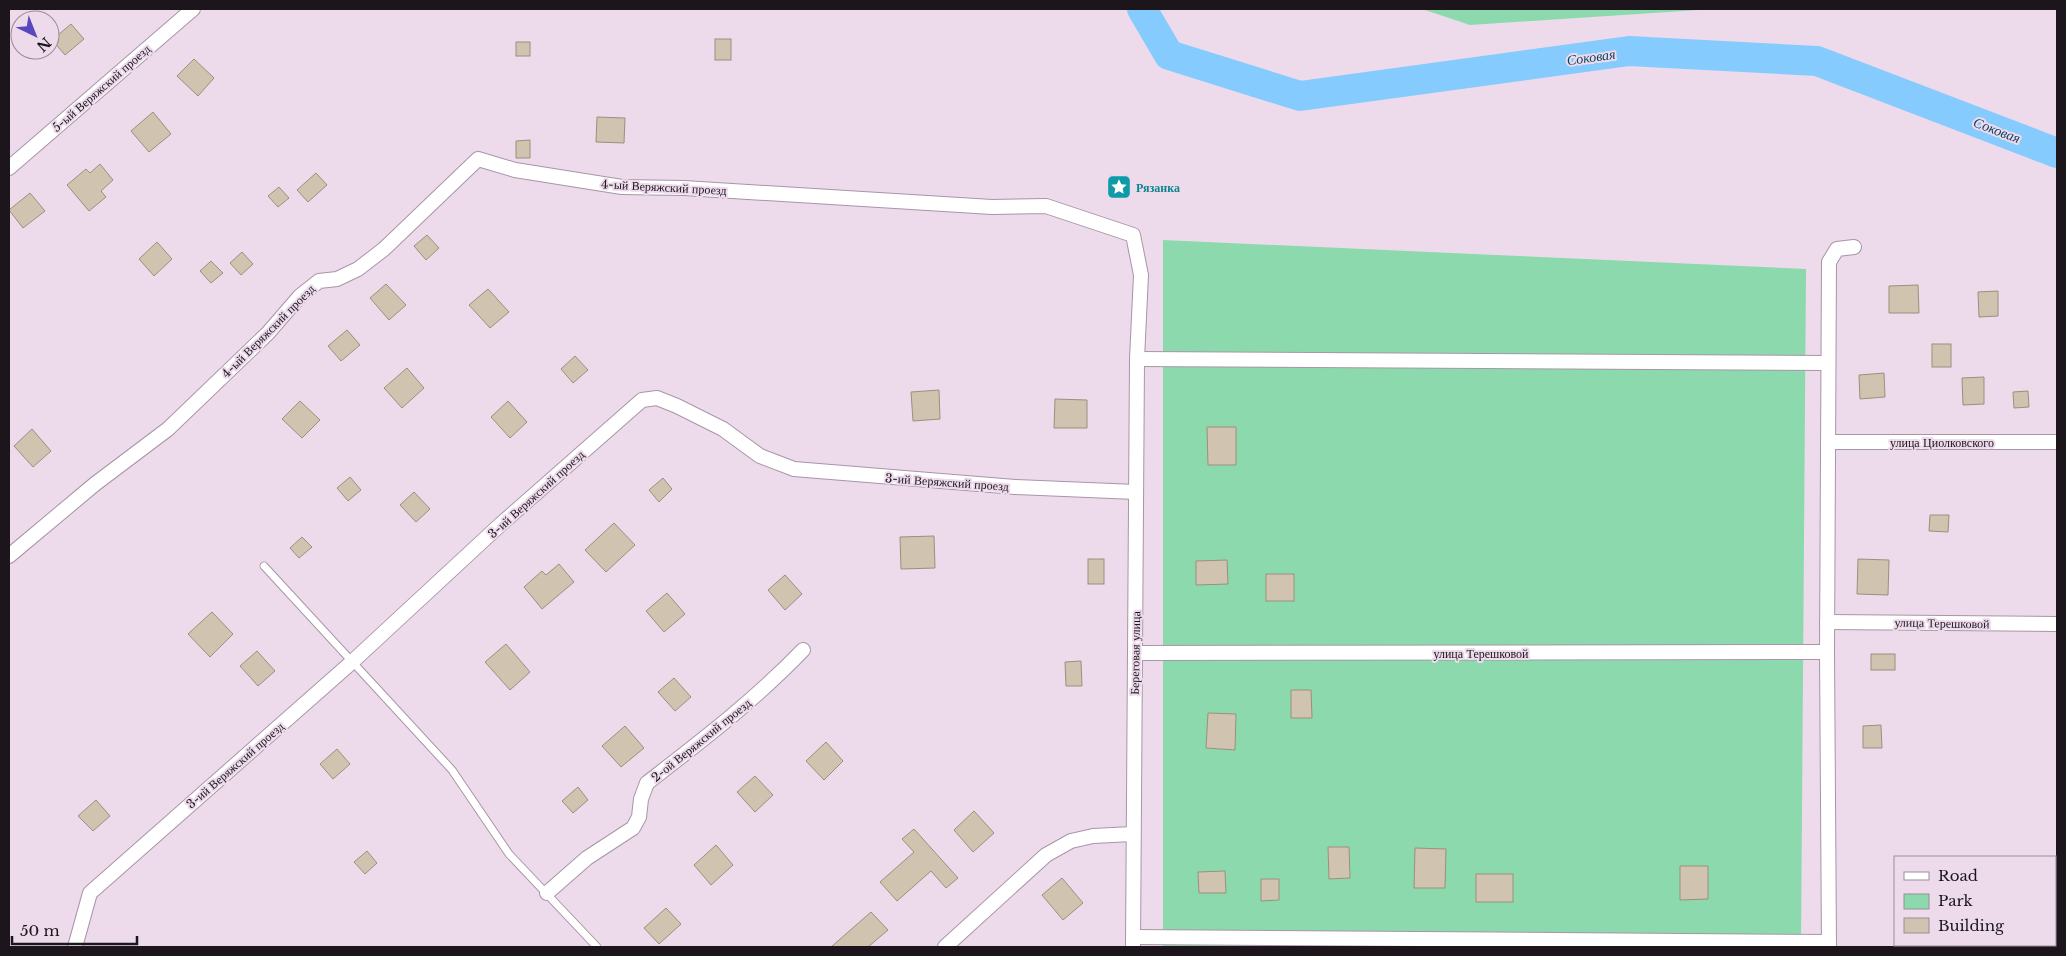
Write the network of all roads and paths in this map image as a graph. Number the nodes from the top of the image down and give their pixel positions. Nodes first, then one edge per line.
1 (193, 9) edge
2 (9, 168) edge
3 (1854, 247) dead end
4 (1137, 359) junction
5 (1828, 363) junction
6 (1828, 442) junction
7 (2057, 442) edge
8 (1136, 492) junction
9 (9, 556) edge
10 (264, 566) dead end
11 (1827, 622) junction
12 (2057, 624) edge
13 (803, 650) dead end
14 (1827, 652) junction
15 (1135, 653) junction
16 (352, 662) junction
17 (1132, 834) junction
18 (547, 893) junction
19 (1133, 942) edge
20 (1828, 945) edge
21 (75, 947) edge
22 (596, 947) edge
23 (945, 947) edge

1 - 2 street, 5-ый Веряжский проезд
3 - 5 street
4 - 5 street
4 - 8 street, Береговая улица
4 - 9 street, 4-ый Веряжский проезд
5 - 6 street
6 - 7 street, улица Циолковского
6 - 11 street
8 - 15 street, Береговая улица
8 - 16 street, 3-ий Веряжский проезд
10 - 16 lane
11 - 12 street, улица Терешковой
11 - 14 street
13 - 18 street, 2-ой Веряжский проезд
14 - 15 street, улица Терешковой
14 - 20 street
15 - 17 street, Береговая улица
16 - 18 lane
16 - 21 street, 3-ий Веряжский проезд
17 - 19 street, Береговая улица
17 - 23 street
18 - 22 lane
19 - 20 street

